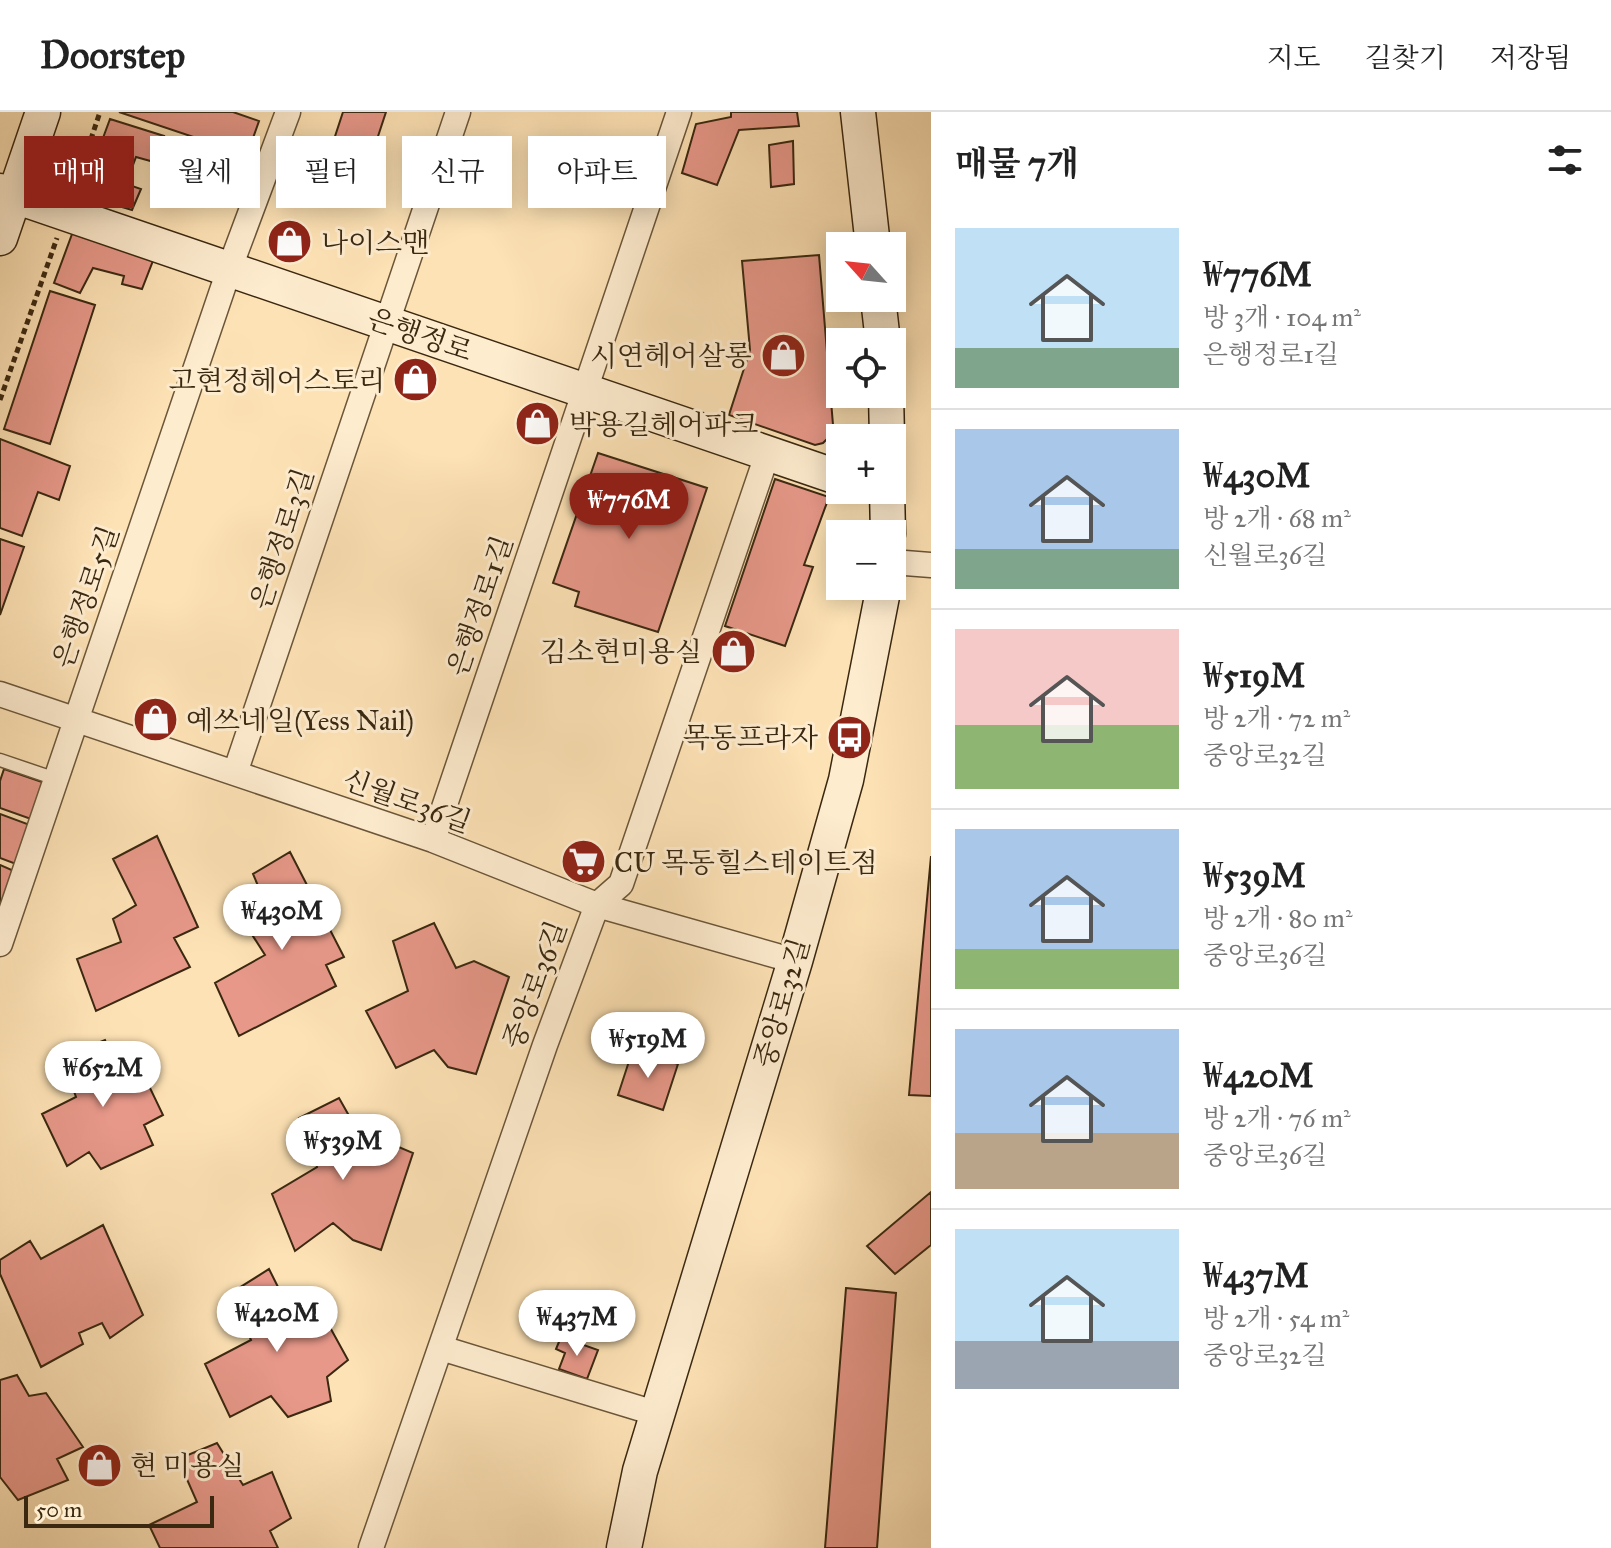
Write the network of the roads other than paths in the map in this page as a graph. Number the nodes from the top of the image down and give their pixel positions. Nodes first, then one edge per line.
1 (43, 112) edge
2 (288, 112) edge
3 (458, 112) edge
4 (679, 112) edge
5 (858, 112) edge
6 (7, 194) edge
7 (871, 232) edge
8 (0, 238) edge
9 (229, 270) junction
10 (385, 324) junction
11 (583, 391) junction
12 (768, 452) junction
13 (826, 473) edge
14 (906, 563) edge
15 (931, 565) edge
16 (881, 600) edge
17 (0, 694) edge
18 (76, 720) junction
19 (0, 760) edge
20 (235, 773) junction
21 (56, 779) junction
22 (433, 840) junction
23 (597, 905) junction
24 (0, 944) edge
25 (795, 961) junction
26 (441, 1348) junction
27 (658, 1414) junction
28 (371, 1548) edge
29 (624, 1548) edge

1 - 6 street
2 - 9 street, 은행정로5길
3 - 10 street, 은행정로3길
4 - 11 street, 은행정로1길
5 - 7 street
6 - 8 street
6 - 9 street, 은행정로
9 - 10 street, 은행정로
9 - 18 street, 은행정로5길
10 - 11 street, 은행정로
10 - 20 street, 은행정로3길
11 - 12 street, 은행정로
11 - 22 street, 은행정로1길
12 - 13 street, 은행정로
12 - 23 street, 중앙로36길
14 - 15 street
16 - 25 street, 중앙로32길
17 - 18 street, 신월로36길
18 - 20 street, 신월로36길
18 - 21 street, 은행정로5길
19 - 21 lane
20 - 22 street, 신월로36길
21 - 24 street, 은행정로5길
22 - 23 street, 신월로36길
23 - 25 street, 신월로36길
23 - 26 street, 중앙로36길
25 - 27 street, 중앙로32길
26 - 27 street
26 - 28 street, 중앙로36길
27 - 29 street, 중앙로32길

